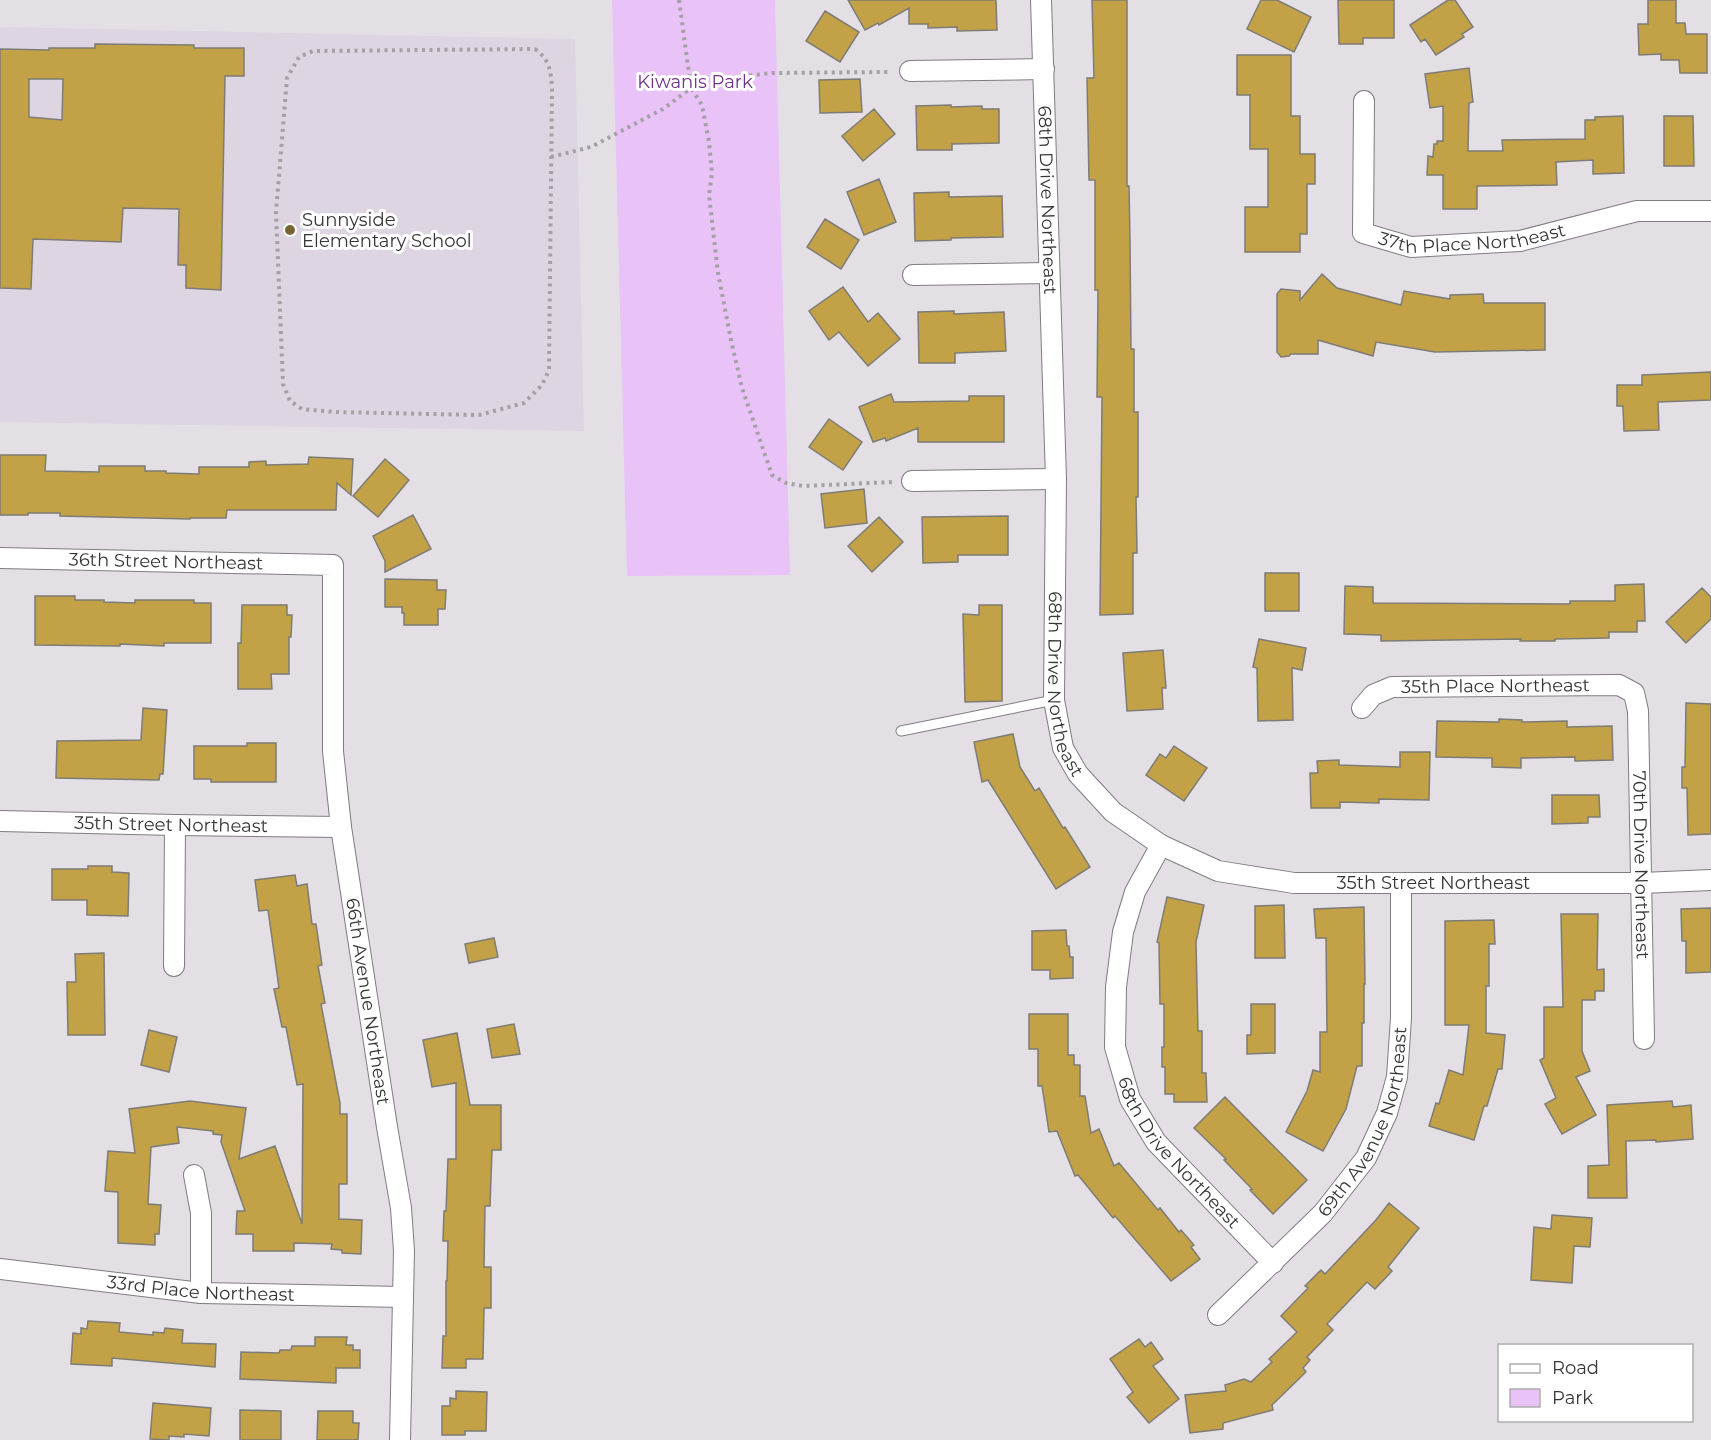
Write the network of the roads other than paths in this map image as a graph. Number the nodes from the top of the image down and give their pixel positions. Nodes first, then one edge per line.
1 (1041, 0) edge
2 (1044, 69) junction
3 (910, 71) road end
4 (1364, 101) dead end
5 (1711, 211) edge
6 (1049, 273) junction
7 (913, 275) dead end
8 (1056, 479) junction
9 (912, 481) road end
10 (0, 558) edge
11 (333, 565) joint
12 (1634, 693) joint
13 (1054, 700) junction
14 (1362, 708) dead end
15 (901, 731) dead end
16 (0, 820) edge
17 (175, 825) junction
18 (341, 826) junction
19 (1161, 845) junction
20 (1711, 880) edge
21 (1401, 883) junction
22 (1642, 883) junction
23 (174, 966) dead end
24 (1644, 1039) dead end
25 (194, 1175) dead end
26 (1273, 1263) junction
27 (0, 1269) edge
28 (201, 1293) junction
29 (403, 1297) junction
30 (1218, 1315) dead end
31 (400, 1440) edge

1 - 2 street, 68th Drive Northeast
2 - 3 street
2 - 6 street, 68th Drive Northeast
4 - 5 street, 37th Place Northeast
6 - 7 street
6 - 8 street, 68th Drive Northeast
8 - 9 street
8 - 13 street, 68th Drive Northeast
10 - 11 street, 36th Street Northeast
11 - 18 street, 66th Avenue Northeast
12 - 14 street, 35th Place Northeast
12 - 22 street, 70th Drive Northeast
13 - 15 lane
13 - 19 street, 68th Drive Northeast
16 - 17 street, 35th Street Northeast
17 - 18 street, 35th Street Northeast
17 - 23 street
18 - 29 street, 66th Avenue Northeast
19 - 21 street, 35th Street Northeast
19 - 26 street, 68th Drive Northeast
20 - 22 street, 35th Street Northeast
21 - 22 street, 35th Street Northeast
21 - 26 street, 69th Avenue Northeast
22 - 24 street, 70th Drive Northeast
25 - 28 street
26 - 30 street, 69th Avenue Northeast
27 - 28 street, 33rd Place Northeast
28 - 29 street, 33rd Place Northeast
29 - 31 street, 66th Avenue Northeast

